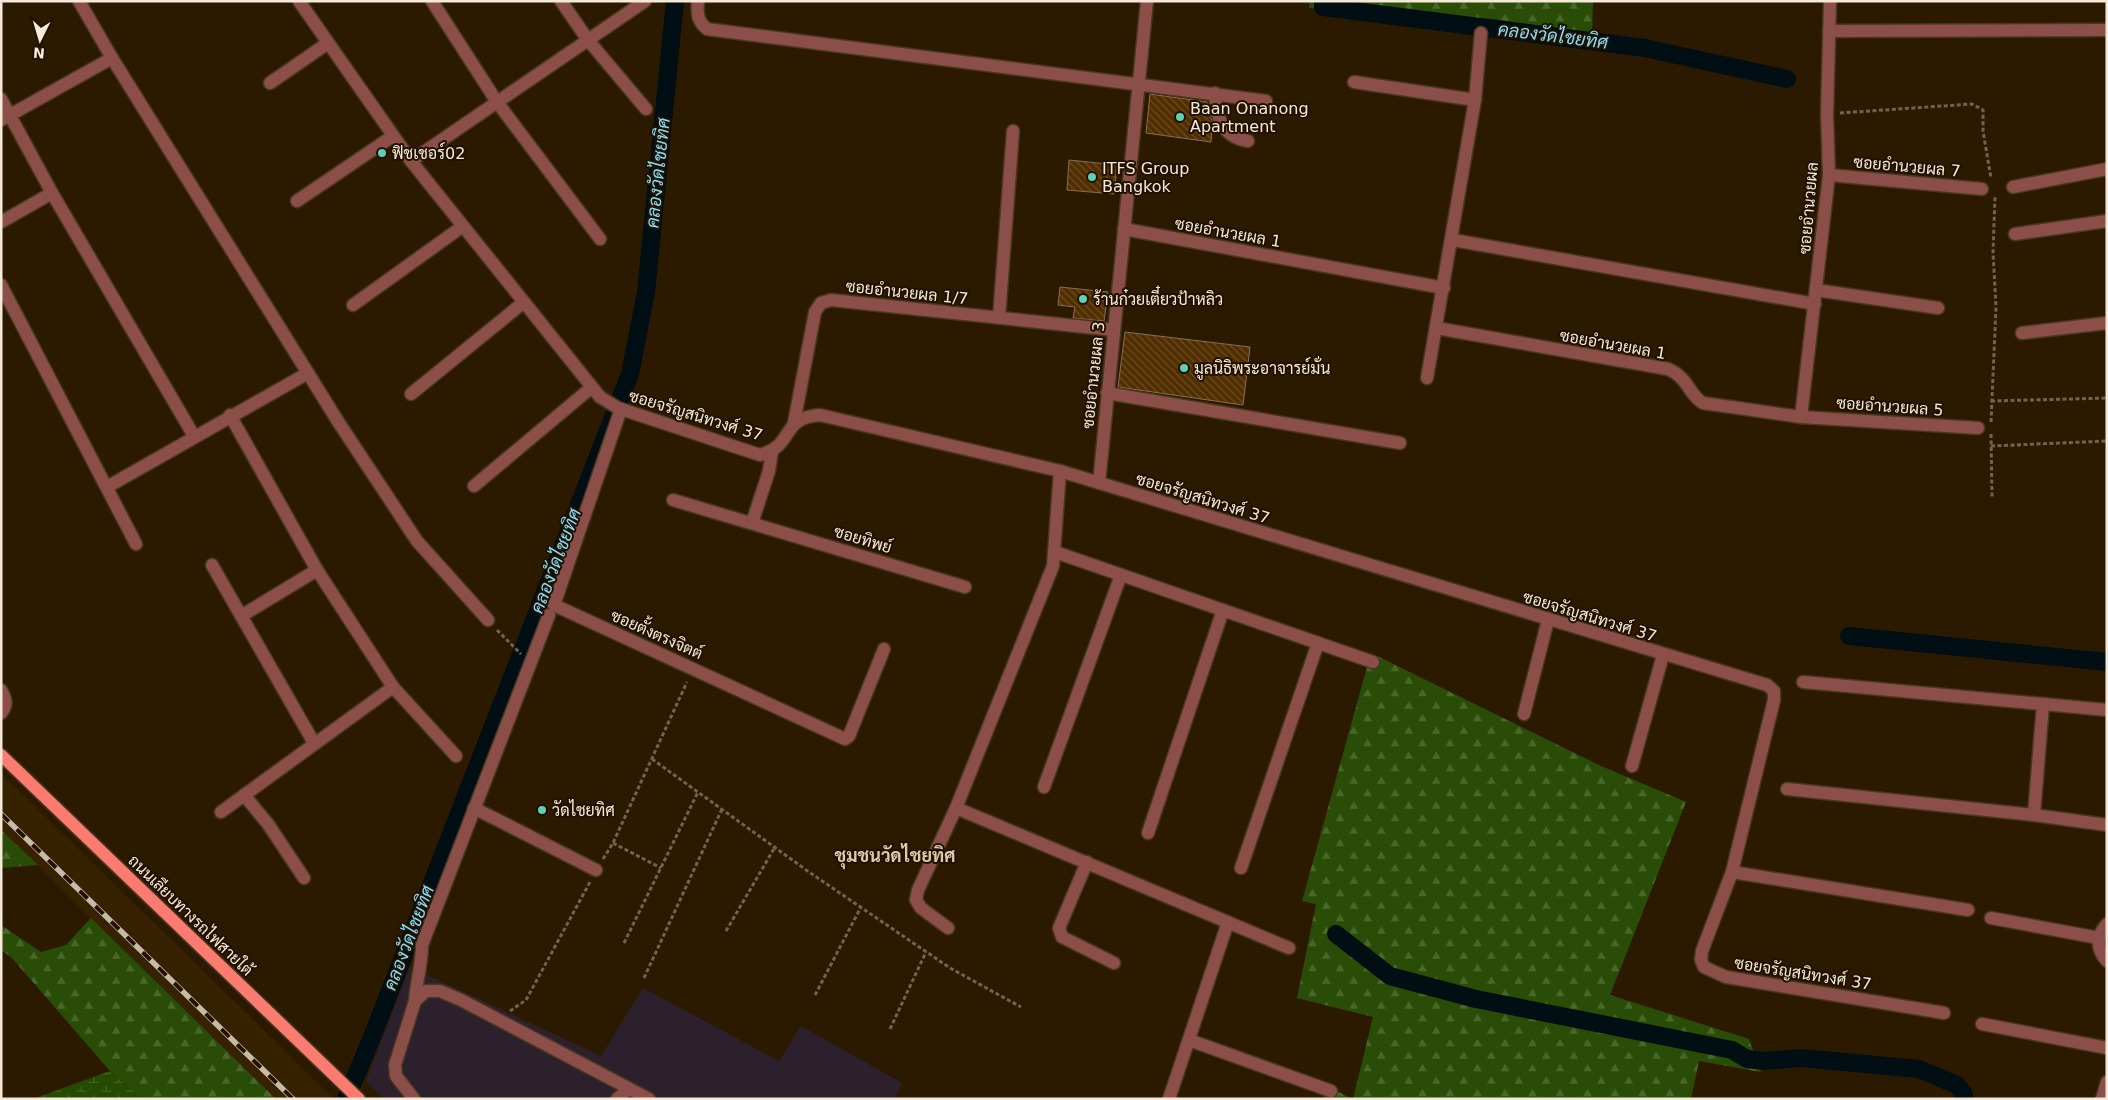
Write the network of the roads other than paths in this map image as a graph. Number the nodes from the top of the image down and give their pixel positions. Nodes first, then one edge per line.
1 (79, 1) edge
2 (299, 1) edge
3 (432, 1) edge
4 (561, 1) edge
5 (645, 1) edge
6 (698, 1) edge
7 (1147, 1) edge
8 (1829, 1) edge
9 (2107, 30) edge
10 (1829, 31) junction
11 (1481, 33) dead end
12 (588, 40) junction
13 (328, 44) junction
14 (112, 58) junction
15 (270, 82) dead end
16 (1354, 82) dead end
17 (1138, 83) junction
18 (1215, 93) junction
19 (1, 99) edge
20 (1476, 100) junction
21 (1266, 101) dead end
22 (497, 102) junction
23 (646, 109) dead end
24 (5, 118) edge
25 (1012, 131) dead end
26 (393, 136) junction
27 (1248, 141) dead end
28 (411, 161) junction
29 (2107, 169) edge
30 (1829, 175) junction
31 (2014, 187) dead end
32 (1982, 189) dead end
33 (52, 193) junction
34 (297, 201) dead end
35 (2107, 221) edge
36 (1, 222) edge
37 (463, 226) junction
38 (1124, 229) junction
39 (2015, 234) dead end
40 (600, 239) dead end
41 (1453, 240) junction
42 (1, 285) edge
43 (1444, 288) junction
44 (1816, 290) junction
45 (524, 302) junction
46 (1815, 304) junction
47 (353, 305) dead end
48 (1938, 308) dead end
49 (999, 318) junction
50 (2107, 323) edge
51 (1436, 328) junction
52 (1114, 330) junction
53 (2022, 333) dead end
54 (308, 373) junction
55 (1428, 378) dead end
56 (596, 392) junction
57 (1107, 393) junction
58 (411, 394) dead end
59 (620, 409) junction
60 (230, 416) junction
61 (1801, 417) junction
62 (794, 423) junction
63 (1978, 428) dead end
64 (194, 436) junction
65 (1400, 443) dead end
66 (772, 451) junction
67 (1060, 471) junction
68 (1099, 483) junction
69 (474, 486) dead end
70 (107, 487) junction
71 (673, 500) dead end
72 (752, 523) junction
73 (136, 544) dead end
74 (1055, 552) junction
75 (212, 565) dead end
76 (317, 570) junction
77 (1121, 575) junction
78 (965, 587) dead end
79 (1224, 610) junction
80 (549, 615) dead end
81 (242, 616) junction
82 (488, 620) dead end
83 (1548, 620) junction
84 (1318, 643) junction
85 (884, 649) dead end
86 (1664, 655) junction
87 (1373, 662) dead end
88 (1803, 682) dead end
89 (393, 687) junction
90 (1, 690) edge
91 (2043, 704) junction
92 (2107, 710) edge
93 (1, 713) edge
94 (1524, 714) dead end
95 (314, 743) junction
96 (1, 755) edge
97 (456, 756) dead end
98 (1632, 766) dead end
99 (1044, 787) dead end
100 (1787, 789) dead end
101 (244, 794) junction
102 (474, 808) junction
103 (956, 808) junction
104 (221, 812) dead end
105 (2034, 815) junction
106 (2107, 825) edge
107 (1148, 833) dead end
108 (1086, 862) junction
109 (1241, 868) dead end
110 (596, 870) road end
111 (1732, 872) junction
112 (304, 878) dead end
113 (1968, 910) dead end
114 (1991, 918) dead end
115 (1228, 922) junction
116 (2107, 924) edge
117 (948, 928) dead end
118 (2099, 938) junction
119 (1289, 948) dead end
120 (2107, 961) edge
121 (1114, 963) dead end
122 (415, 1001) junction
123 (1944, 1013) dead end
124 (1982, 1024) dead end
125 (1189, 1040) junction
126 (2107, 1048) edge
127 (2107, 1082) edge
128 (629, 1089) junction
129 (1331, 1091) dead end
130 (359, 1099) edge
131 (414, 1099) edge
132 (617, 1099) edge
133 (649, 1099) edge
134 (1169, 1099) edge
135 (2102, 1099) edge

1 - 14 street
2 - 13 street, ซอยจรัญสนิทวงศ์ 37
3 - 22 street
4 - 12 street
5 - 12 street
6 - 17 street
7 - 17 street, ซอยอำนวยผล 3
8 - 10 street, ซอยอำนวยผล
9 - 10 street
10 - 30 street, ซอยอำนวยผล
11 - 20 street
12 - 22 street
12 - 23 street
13 - 15 street
13 - 26 street, ซอยจรัญสนิทวงศ์ 37
14 - 24 street
14 - 54 street
16 - 20 street
17 - 18 street
17 - 38 street, ซอยอำนวยผล 3
18 - 21 street
18 - 27 street
19 - 24 street
20 - 41 street
22 - 28 street
22 - 40 street
24 - 33 street
25 - 49 street
26 - 28 street, ซอยจรัญสนิทวงศ์ 37
26 - 34 street
28 - 37 street, ซอยจรัญสนิทวงศ์ 37
29 - 31 street
30 - 32 street, ซอยอำนวยผล 7
30 - 44 street, ซอยอำนวยผล
33 - 36 street
33 - 64 street
35 - 39 street
37 - 45 street, ซอยจรัญสนิทวงศ์ 37
37 - 47 street
38 - 43 street, ซอยอำนวยผล 1
38 - 52 street, ซอยอำนวยผล 3
41 - 43 street
41 - 46 street
42 - 70 street
43 - 51 street
44 - 46 street, ซอยอำนวยผล
44 - 48 street
45 - 56 street, ซอยจรัญสนิทวงศ์ 37
45 - 58 street
46 - 61 street, ซอยอำนวยผล
49 - 52 street, ซอยอำนวยผล 1/7
49 - 62 street, ซอยอำนวยผล 1/7
50 - 53 street
51 - 55 street
51 - 61 street, ซอยอำนวยผล 1
52 - 57 street, ซอยอำนวยผล 3
54 - 60 street
54 - 82 street
56 - 59 street, ซอยจรัญสนิทวงศ์ 37
56 - 69 street
57 - 65 street
57 - 68 street, ซอยอำนวยผล 3
59 - 66 street, ซอยจรัญสนิทวงศ์ 37
59 - 85 street, ซอยตั้งตรงจิตต์
60 - 64 street
60 - 76 street
61 - 63 street, ซอยอำนวยผล 5
62 - 66 street, ซอยจรัญสนิทวงศ์ 37
62 - 67 street, ซอยจรัญสนิทวงศ์ 37
64 - 70 street
66 - 72 street
67 - 68 street, ซอยจรัญสนิทวงศ์ 37
67 - 74 street
68 - 83 street, ซอยจรัญสนิทวงศ์ 37
70 - 73 street
71 - 72 street, ซอยทิพย์
72 - 78 street, ซอยทิพย์
74 - 77 street
74 - 103 street
75 - 81 street
76 - 81 street
76 - 89 street
77 - 79 street
77 - 99 street
79 - 84 street
79 - 107 street
80 - 102 street
81 - 95 street
83 - 86 street, ซอยจรัญสนิทวงศ์ 37
83 - 94 street
84 - 87 street
84 - 109 street
86 - 98 street
86 - 111 street, ซอยจรัญสนิทวงศ์ 37
88 - 91 street
89 - 95 street
89 - 97 street
90 - 93 street
91 - 92 street
91 - 105 street
95 - 101 street
96 - 130 main road, ถนนเลียบทางรถไฟสายใต้
100 - 105 street
101 - 104 street
101 - 112 street
102 - 110 street
102 - 122 street
103 - 108 street
103 - 117 street
105 - 106 street
108 - 115 street
108 - 121 street
111 - 113 street
111 - 123 street, ซอยจรัญสนิทวงศ์ 37
114 - 118 street
115 - 119 street
115 - 125 street
116 - 118 street
118 - 120 street
122 - 128 street
122 - 131 street
124 - 126 street
125 - 129 street
125 - 134 street
127 - 135 street
128 - 132 street
128 - 133 street

